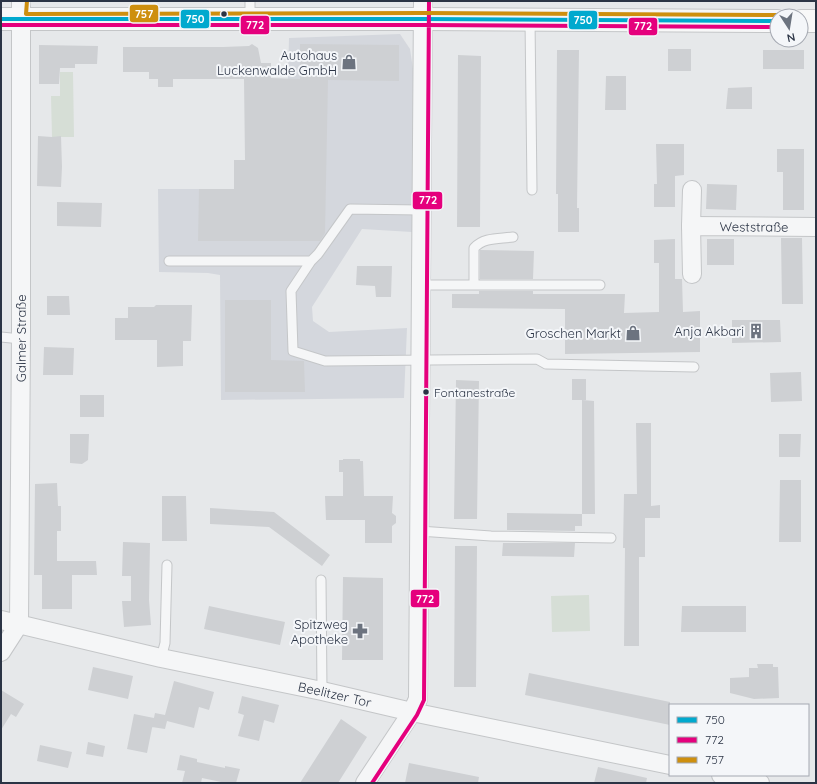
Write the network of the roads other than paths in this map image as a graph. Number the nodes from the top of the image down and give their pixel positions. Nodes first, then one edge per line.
1 (250, 10) edge
2 (423, 10) edge
3 (14, 13) edge
4 (530, 20) junction
5 (769, 21) edge
6 (532, 190) dead end
7 (692, 190) dead end
8 (421, 210) junction
9 (691, 226) junction
10 (816, 227) edge
11 (513, 237) dead end
12 (169, 261) dead end
13 (311, 261) junction
14 (692, 274) dead end
15 (421, 285) junction
16 (474, 285) junction
17 (600, 285) dead end
18 (1, 336) edge
19 (21, 339) junction
20 (420, 360) junction
21 (694, 367) dead end
22 (419, 531) junction
23 (611, 538) dead end
24 (167, 565) dead end
25 (321, 580) dead end
26 (1, 620) edge
27 (19, 624) junction
28 (1, 652) edge
29 (161, 658) junction
30 (322, 691) junction
31 (412, 712) junction
32 (669, 765) edge
33 (726, 776) edge
34 (365, 783) edge
35 (760, 783) edge

1 - 2 street
1 - 3 street
2 - 4 street
2 - 8 street
3 - 19 street, Galmer Straße
4 - 5 street
4 - 6 lane
7 - 9 street
8 - 13 lane
8 - 15 street
9 - 10 street, Weststraße
9 - 14 street
11 - 16 lane
12 - 13 lane
13 - 20 lane
15 - 16 lane
15 - 20 street
16 - 17 lane
18 - 19 lane
19 - 27 street, Galmer Straße
20 - 21 lane
20 - 22 street
22 - 23 lane
22 - 31 street
24 - 29 lane
25 - 30 lane
26 - 27 street, Beelitzer Tor
27 - 28 street
27 - 29 street, Beelitzer Tor
29 - 30 street, Beelitzer Tor
30 - 31 street, Beelitzer Tor
31 - 32 street, Beelitzer Tor
31 - 34 street
33 - 35 street

